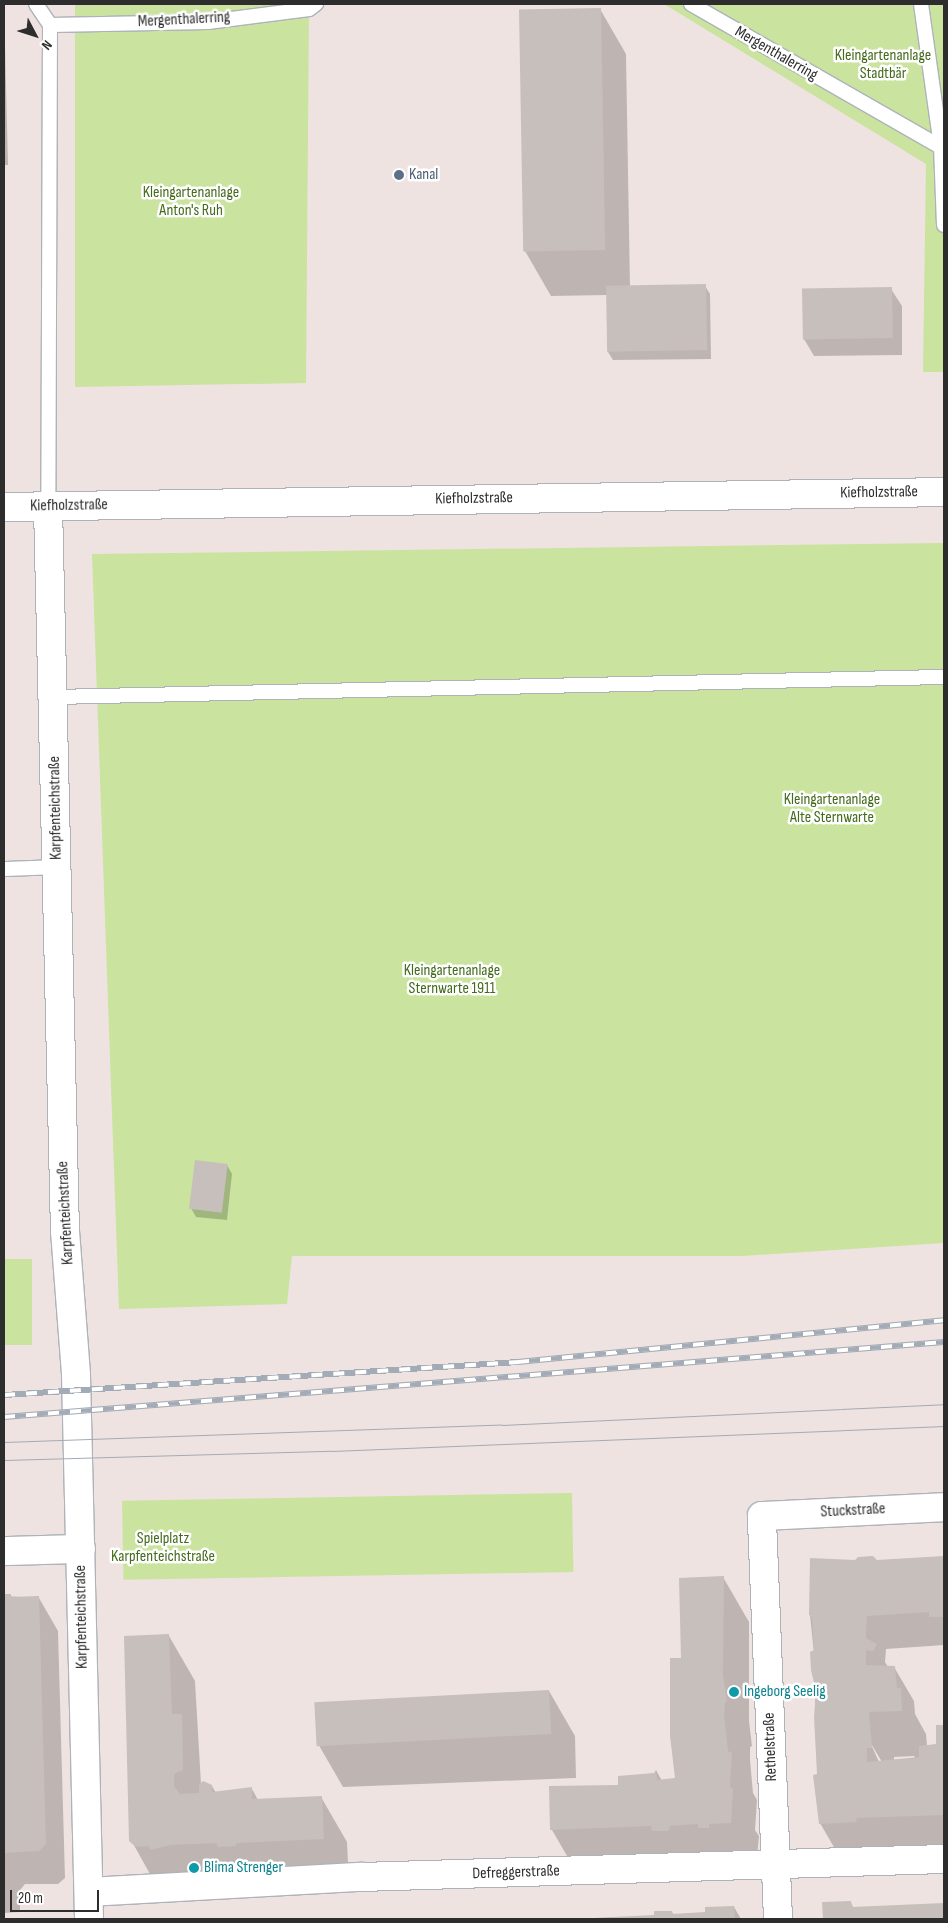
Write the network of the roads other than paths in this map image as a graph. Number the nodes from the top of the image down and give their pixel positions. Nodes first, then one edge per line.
1 (36, 4) edge
2 (316, 4) edge
3 (691, 4) edge
4 (922, 4) edge
5 (50, 25) junction
6 (941, 147) junction
7 (944, 225) edge
8 (944, 492) edge
9 (48, 506) junction
10 (4, 507) edge
11 (944, 676) edge
12 (54, 697) junction
13 (58, 867) junction
14 (4, 869) edge
15 (944, 1507) edge
16 (762, 1516) joint
17 (81, 1550) junction
18 (4, 1551) edge
19 (944, 1859) edge
20 (776, 1866) junction
21 (89, 1892) junction
22 (89, 1919) edge
23 (778, 1919) edge

1 - 5 lane
2 - 5 lane, Mergenthalerring
3 - 6 lane, Mergenthalerring
4 - 6 lane
5 - 9 lane
6 - 7 lane
8 - 9 street, Kiefholzstraße
9 - 10 street, Kiefholzstraße
9 - 12 street, Karpfenteichstraße
11 - 12 lane
12 - 13 street, Karpfenteichstraße
13 - 14 lane
13 - 17 street, Karpfenteichstraße
15 - 16 street, Stuckstraße
16 - 20 street, Rethelstraße
17 - 18 street
17 - 21 street, Karpfenteichstraße
19 - 20 street, Defreggerstraße
20 - 21 street, Defreggerstraße
20 - 23 street, Rethelstraße
21 - 22 street, Karpfenteichstraße

